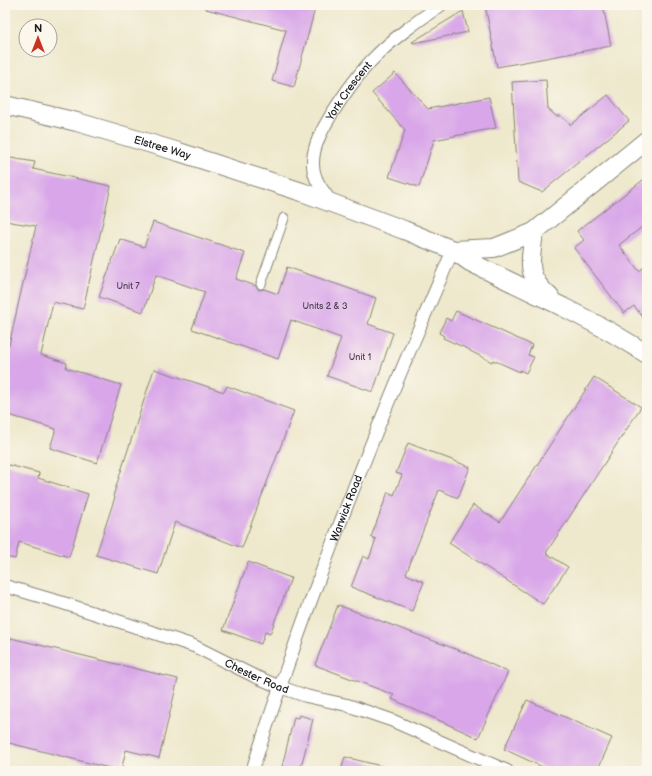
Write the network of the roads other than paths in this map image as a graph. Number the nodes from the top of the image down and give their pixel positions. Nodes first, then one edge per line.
1 (440, 5) edge
2 (5, 106) edge
3 (647, 140) edge
4 (324, 200) junction
5 (284, 218) dead end
6 (534, 232) junction
7 (453, 250) junction
8 (261, 284) dead end
9 (563, 308) junction
10 (647, 354) edge
11 (5, 586) edge
12 (280, 687) junction
13 (252, 771) edge
14 (506, 771) edge

1 - 4 street, York Crescent
2 - 4 main road, Elstree Way
3 - 6 main road
4 - 7 main road, Elstree Way
5 - 8 street
6 - 7 main road
6 - 9 main road
7 - 9 main road
7 - 12 street, Warwick Road
9 - 10 main road
11 - 12 street, Chester Road
12 - 13 street, Warwick Road
12 - 14 street, Chester Road

